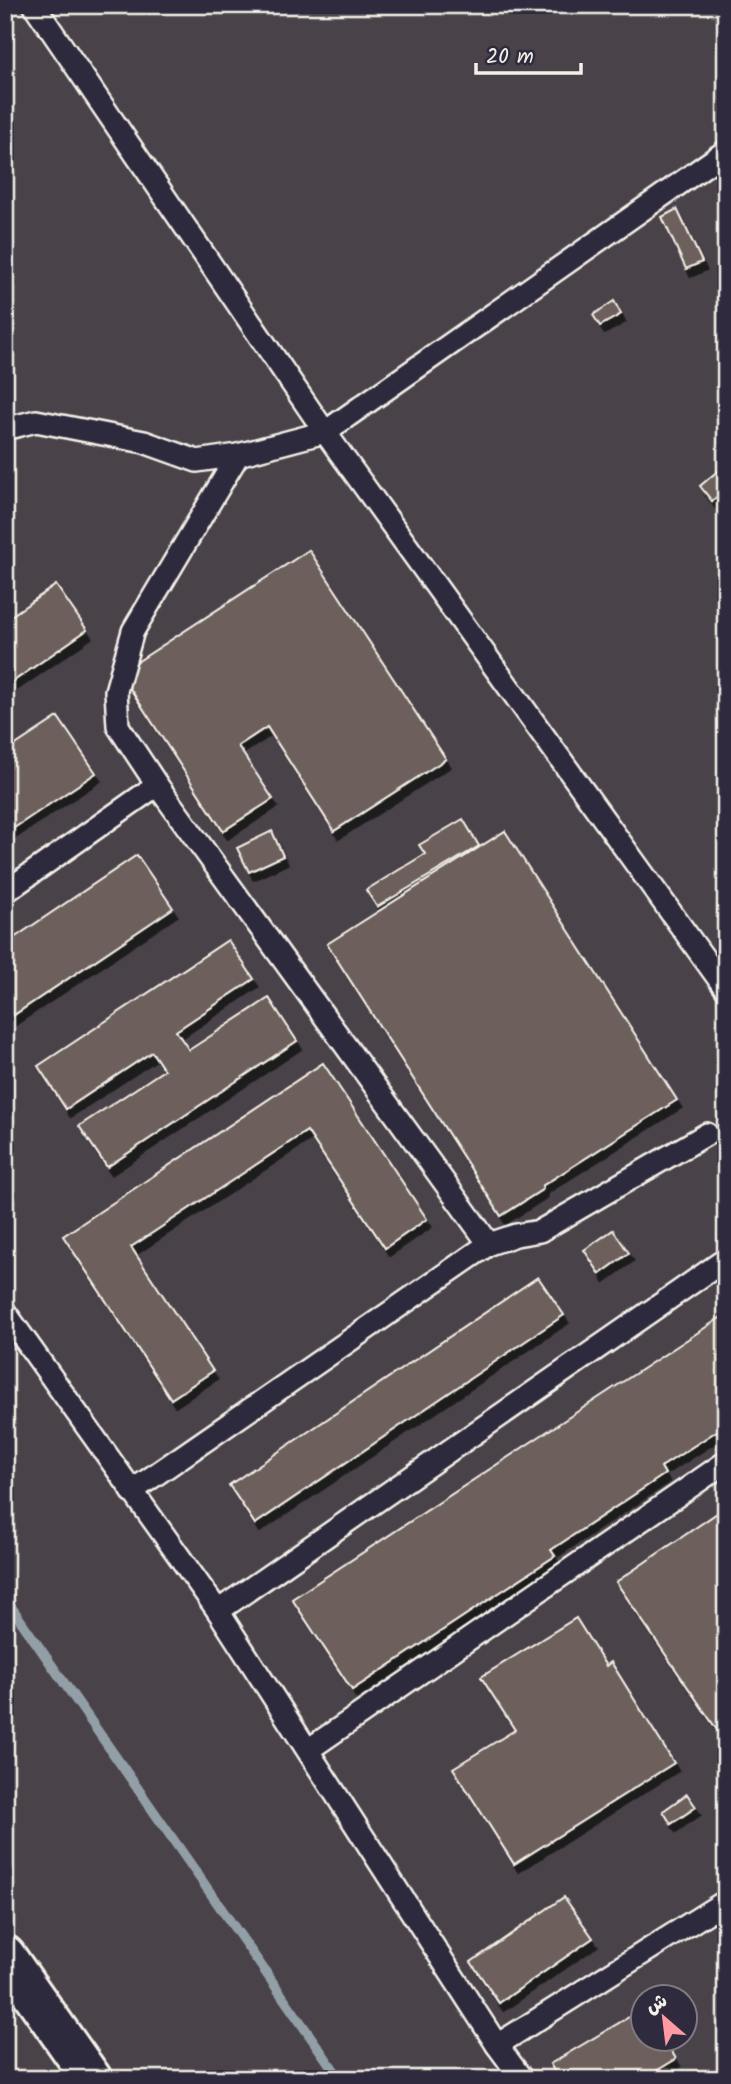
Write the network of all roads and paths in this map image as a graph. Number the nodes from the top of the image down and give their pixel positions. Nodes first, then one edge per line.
1 (34, 5) edge
2 (726, 150) edge
3 (5, 429) edge
4 (325, 432) junction
5 (238, 455) junction
6 (158, 785) junction
7 (5, 892) edge
8 (726, 989) edge
9 (707, 1134) dead end
10 (489, 1244) junction
11 (726, 1259) edge
12 (5, 1312) edge
13 (726, 1462) edge
14 (132, 1490) junction
15 (218, 1611) junction
16 (307, 1750) junction
17 (726, 1900) edge
18 (5, 1955) edge
19 (498, 2045) junction
20 (92, 2079) edge
21 (522, 2079) edge

1 - 4 lane
2 - 4 lane
3 - 5 lane
4 - 5 lane
4 - 8 lane
5 - 6 lane
6 - 7 lane
6 - 10 lane
9 - 10 lane
10 - 14 lane
11 - 15 lane
12 - 14 lane
13 - 16 lane
14 - 15 lane
15 - 16 lane
16 - 19 lane
17 - 19 lane
18 - 20 street
19 - 21 lane

